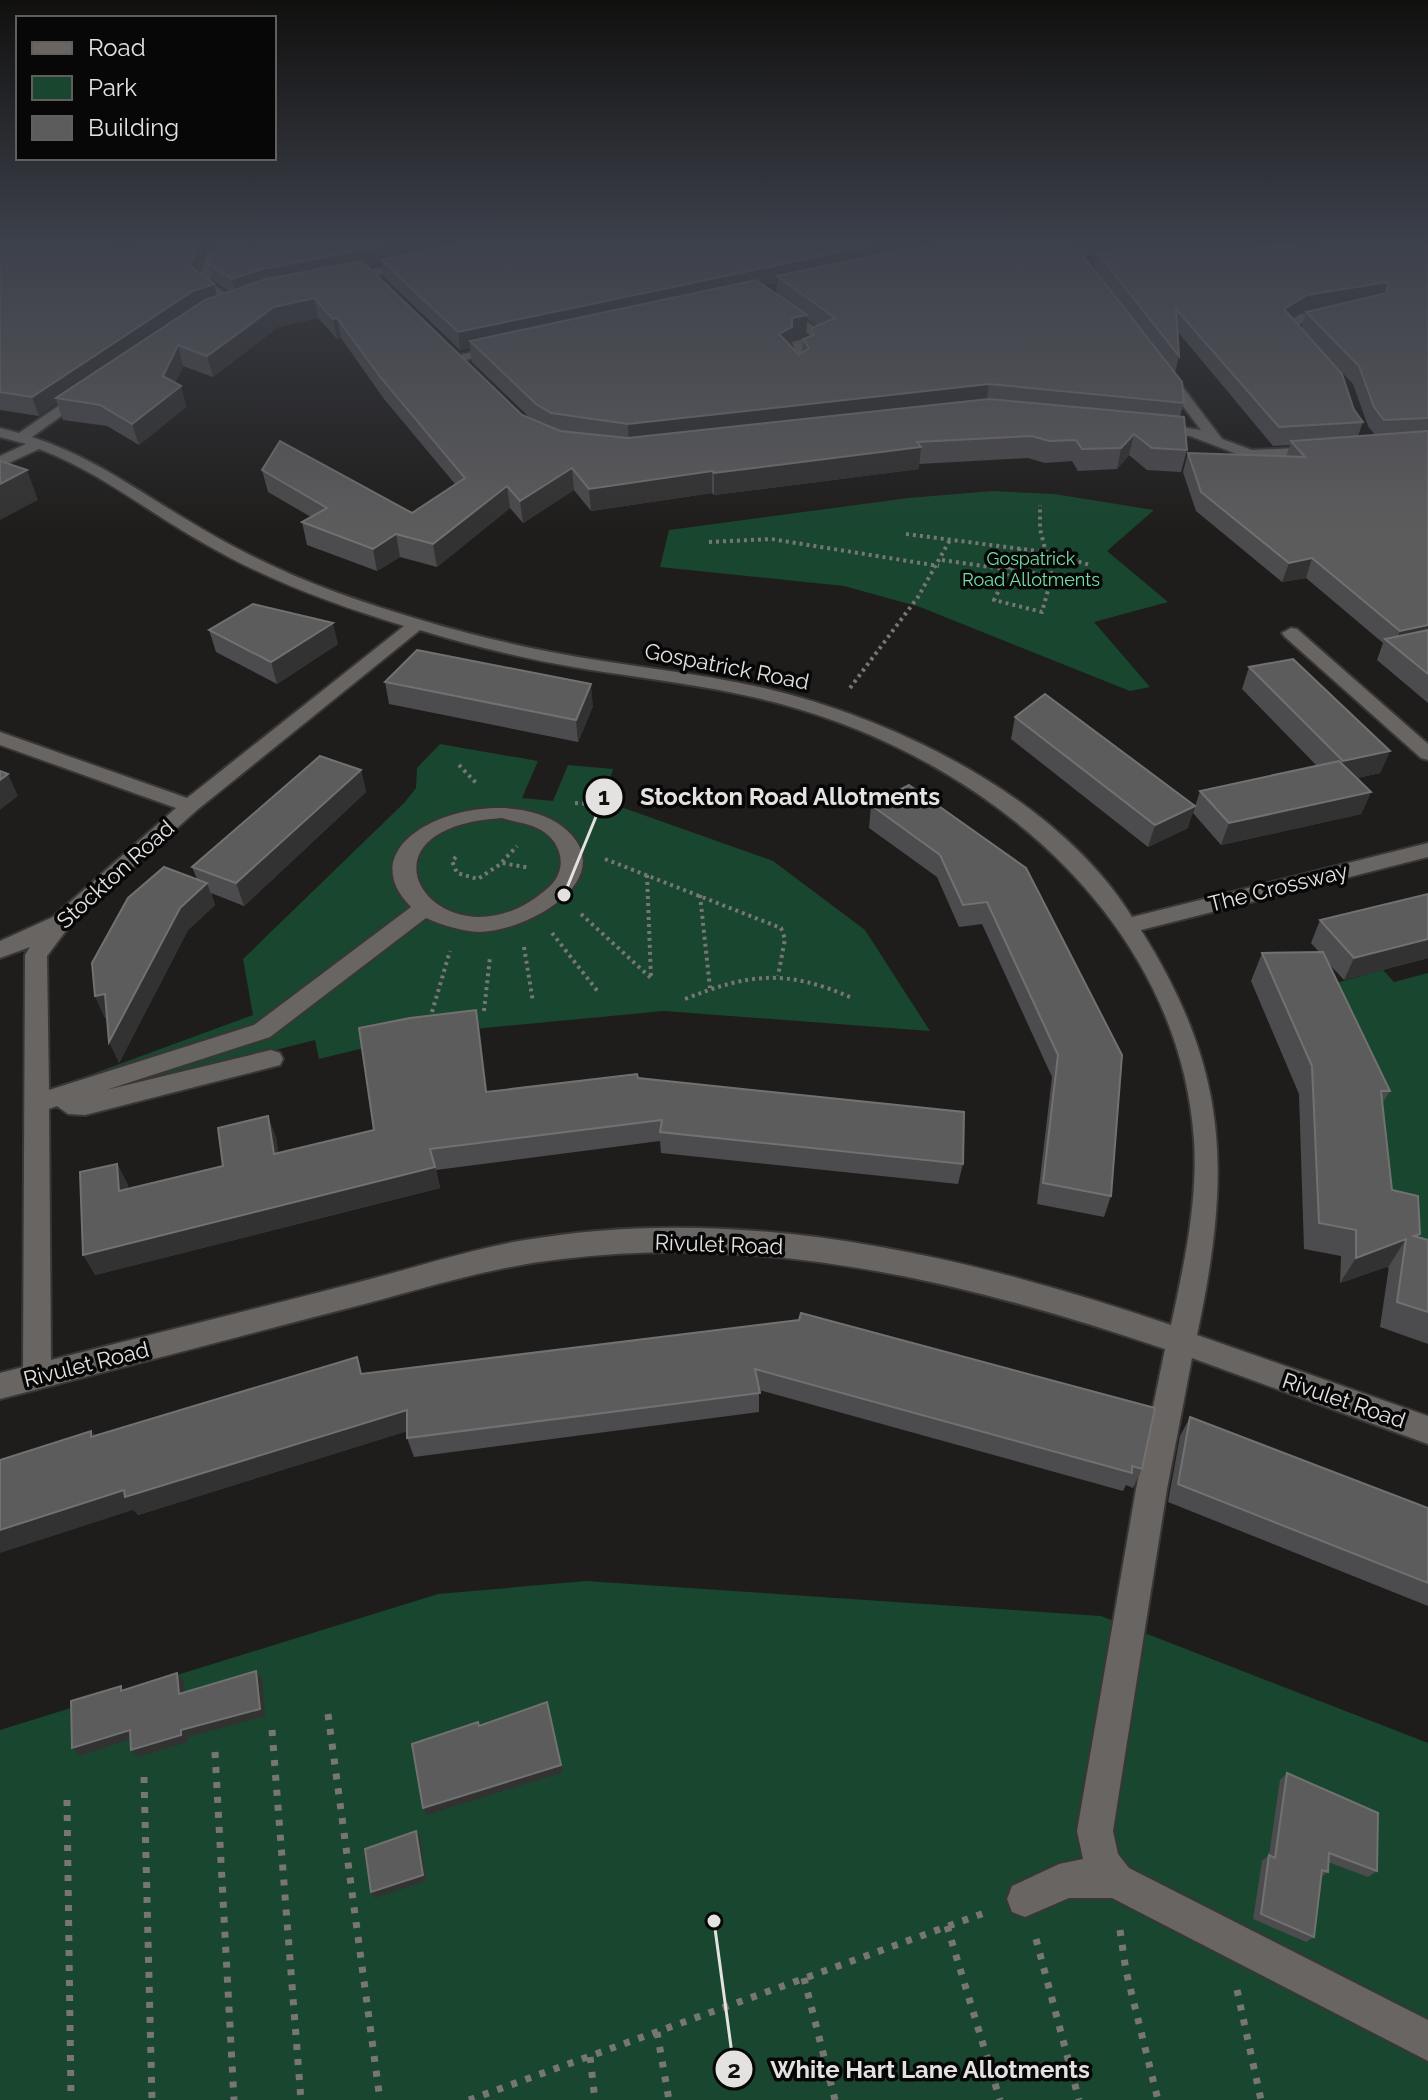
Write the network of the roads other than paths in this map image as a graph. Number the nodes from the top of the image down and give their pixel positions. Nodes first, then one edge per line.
1 (821, 337) edge
2 (1297, 337) edge
3 (516, 345) edge
4 (456, 358) edge
5 (1317, 358) edge
6 (1155, 361) edge
7 (798, 369) edge
8 (95, 387) edge
9 (1184, 397) junction
10 (0, 432) edge
11 (1216, 440) junction
12 (30, 441) junction
13 (1330, 450) edge
14 (0, 462) edge
15 (417, 624) junction
16 (1291, 633) dead end
17 (0, 738) edge
18 (1428, 754) edge
19 (190, 806) junction
20 (1428, 850) edge
21 (424, 908) junction
22 (66, 915) junction
23 (1129, 925) junction
24 (0, 950) edge
25 (0, 957) edge
26 (34, 975) junction
27 (271, 1059) dead end
28 (62, 1095) junction
29 (34, 1104) junction
30 (1180, 1343) junction
31 (37, 1376) junction
32 (0, 1386) edge
33 (1428, 1430) edge
34 (1095, 1831) junction
35 (1116, 1881) junction
36 (1058, 1882) junction
37 (1025, 1899) road end
38 (1428, 2041) edge

1 - 7 street
2 - 5 street
3 - 4 street
6 - 9 street
8 - 12 street
9 - 11 street
9 - 11 street
10 - 12 street, Gospatrick Road
11 - 13 street
12 - 14 street
12 - 15 street, Gospatrick Road
15 - 19 street, Stockton Road
15 - 23 street, Gospatrick Road
16 - 18 street
17 - 19 street
19 - 22 street, Stockton Road
20 - 23 street, The Crossway
21 - 21 street
21 - 28 street
22 - 24 street
22 - 26 street, Stockton Road
23 - 30 street, Gospatrick Road
25 - 26 street
26 - 29 street, Stockton Road
27 - 28 street
28 - 29 street
29 - 31 street, Stockton Road
30 - 31 street, Rivulet Road
30 - 33 street, Rivulet Road
30 - 34 street, Gospatrick Road
31 - 32 street, Rivulet Road
34 - 35 street
34 - 36 street
35 - 36 street
35 - 38 street
36 - 37 street

